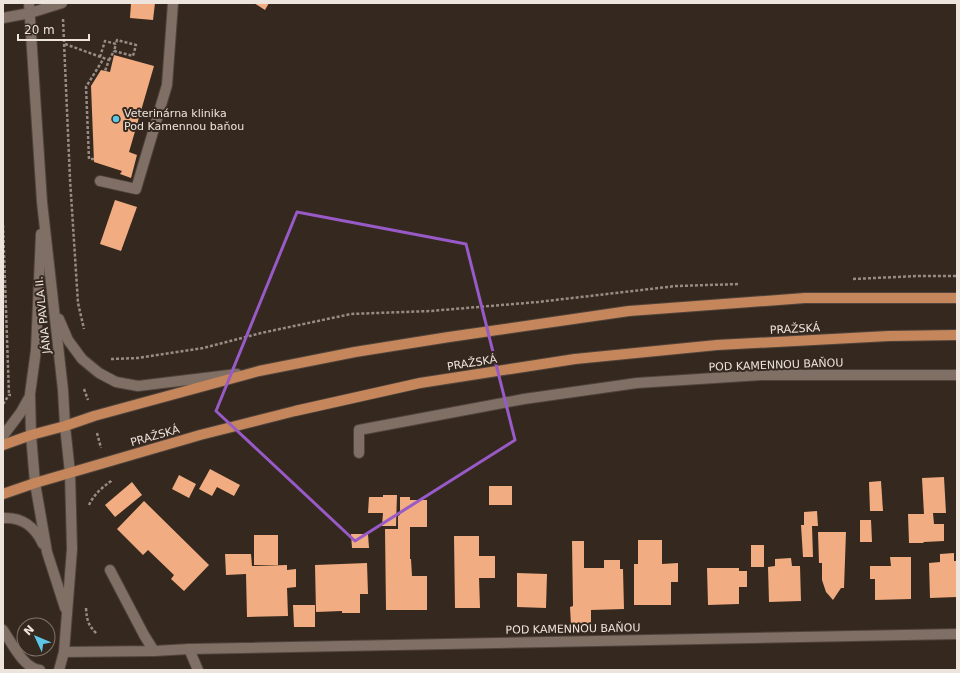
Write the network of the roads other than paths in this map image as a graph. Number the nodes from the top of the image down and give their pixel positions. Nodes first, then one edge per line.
1 (62, 3) edge
2 (173, 3) edge
3 (30, 8) edge
4 (3, 18) edge
5 (100, 181) dead end
6 (42, 202) junction
7 (957, 298) edge
8 (55, 312) junction
9 (957, 336) edge
10 (259, 371) junction
11 (957, 375) edge
12 (30, 394) junction
13 (65, 426) junction
14 (31, 435) junction
15 (3, 436) edge
16 (3, 445) edge
17 (359, 454) dead end
18 (70, 473) junction
19 (35, 483) junction
20 (3, 494) edge
21 (3, 518) edge
22 (47, 552) junction
23 (110, 570) dead end
24 (67, 613) junction
25 (3, 630) edge
26 (957, 634) edge
27 (189, 649) junction
28 (154, 651) junction
29 (64, 652) junction
30 (40, 670) edge
31 (59, 670) edge
32 (198, 670) edge

1 - 3 street
2 - 5 street
3 - 4 street
3 - 6 street, JÁNA PAVLA II.
6 - 8 street, JÁNA PAVLA II.
6 - 12 street, JÁNA PAVLA II.
7 - 10 main road
8 - 10 street
8 - 13 street, JÁNA PAVLA II.
9 - 18 main road, PRAŽSKÁ
10 - 13 main road
11 - 17 street, POD KAMENNOU BAŇOU
12 - 14 street
12 - 15 street
13 - 14 main road
13 - 18 street, JÁNA PAVLA II.
14 - 16 main road
14 - 19 street
18 - 19 main road, PRAŽSKÁ
18 - 24 street
19 - 20 main road, PRAŽSKÁ
19 - 22 street
21 - 22 street
22 - 24 street
23 - 28 street
24 - 29 street
25 - 30 street
26 - 27 street, POD KAMENNOU BAŇOU
27 - 28 street, POD KAMENNOU BAŇOU
27 - 32 street
28 - 29 street, POD KAMENNOU BAŇOU
29 - 31 street

